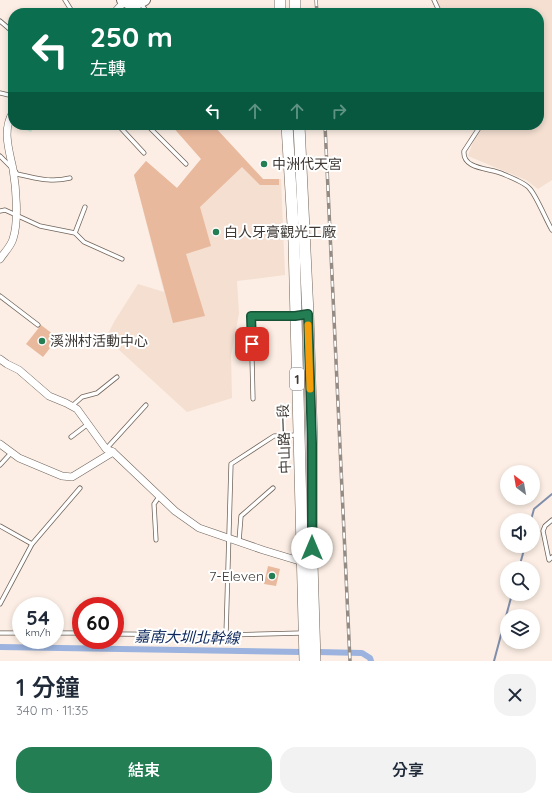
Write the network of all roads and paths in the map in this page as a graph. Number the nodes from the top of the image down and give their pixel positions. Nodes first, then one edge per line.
1 (123, 1) edge
2 (143, 2) edge
3 (0, 21) edge
4 (8, 28) edge
5 (123, 130) edge
6 (152, 130) edge
7 (287, 130) edge
8 (299, 130) edge
9 (478, 130) edge
10 (4, 132) edge
11 (144, 153) dead end
12 (0, 156) edge
13 (186, 164) dead end
14 (13, 169) junction
15 (70, 178) dead end
16 (85, 207) dead end
17 (0, 211) edge
18 (16, 214) junction
19 (552, 230) edge
20 (74, 232) junction
21 (0, 259) edge
22 (122, 259) dead end
23 (0, 296) edge
24 (308, 314) junction
25 (295, 316) junction
26 (38, 325) dead end
27 (0, 358) edge
28 (116, 377) dead end
29 (254, 400) dead end
30 (146, 405) dead end
31 (72, 406) junction
32 (88, 424) junction
33 (299, 434) junction
34 (71, 438) dead end
35 (0, 444) edge
36 (110, 451) junction
37 (11, 453) junction
38 (0, 465) edge
39 (80, 488) dead end
40 (273, 488) dead end
41 (159, 497) junction
42 (552, 520) edge
43 (0, 526) edge
44 (228, 538) junction
45 (156, 540) dead end
46 (239, 541) junction
47 (32, 544) junction
48 (552, 557) edge
49 (307, 563) junction
50 (0, 604) edge
51 (0, 633) edge
52 (12, 633) edge
53 (309, 633) junction
54 (124, 634) edge
55 (226, 634) junction
56 (305, 661) edge
57 (315, 661) edge

1 - 2 main road
3 - 4 lane
5 - 11 lane
6 - 13 lane
7 - 25 main road, 中山路一段 / 1
8 - 24 main road, 中山路一段 / 1
9 - 19 lane
10 - 14 street
12 - 14 lane
14 - 15 lane
14 - 18 street
16 - 20 lane
17 - 18 lane
18 - 20 lane
18 - 21 street
20 - 22 lane
23 - 26 lane
24 - 25 lane
24 - 49 main road, 中山路一段 / 1
25 - 29 lane
25 - 33 main road, 中山路一段 / 1
27 - 31 street
28 - 31 lane
30 - 36 lane
31 - 32 street
32 - 34 lane
32 - 36 street
33 - 44 lane
33 - 49 main road, 中山路一段 / 1
35 - 37 street
36 - 37 street
36 - 41 street
37 - 38 lane
39 - 47 lane
40 - 46 lane
41 - 44 street
41 - 45 lane
42 - 48 lane
43 - 47 lane
44 - 46 street
44 - 55 lane
46 - 49 street
47 - 50 lane
49 - 53 main road, 中山路一段 / 1
51 - 52 lane
53 - 55 lane
53 - 56 main road, 1
53 - 57 main road, 1
54 - 55 lane

